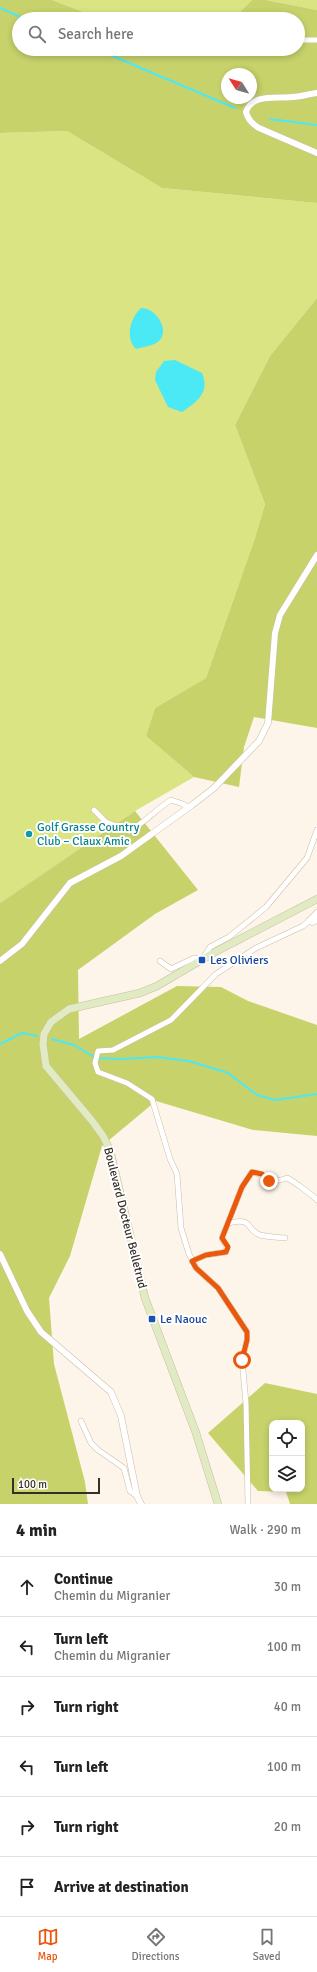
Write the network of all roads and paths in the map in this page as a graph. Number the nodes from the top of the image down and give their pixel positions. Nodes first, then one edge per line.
1 (305, 40) edge
2 (317, 40) edge
3 (317, 93) edge
4 (317, 153) edge
5 (317, 555) edge
6 (188, 808) junction
7 (94, 810) dead end
8 (317, 830) edge
9 (317, 898) edge
10 (317, 913) edge
11 (317, 920) edge
12 (309, 921) junction
13 (202, 960) junction
14 (0, 961) edge
15 (160, 961) dead end
16 (317, 1200) edge
17 (228, 1223) junction
18 (285, 1238) dead end
19 (0, 1254) edge
20 (192, 1261) junction
21 (81, 1421) dead end
22 (137, 1496) junction
23 (141, 1504) edge
24 (218, 1504) edge
25 (248, 1504) edge

1 - 2 street
3 - 4 street
5 - 6 street
6 - 7 street
6 - 14 street
8 - 13 street
9 - 13 main road, Boulevard Docteur Belletrud
10 - 12 street
11 - 12 street
12 - 20 street
13 - 15 street
13 - 24 main road, Boulevard Docteur Belletrud
16 - 17 street
17 - 18 street
17 - 20 street
19 - 22 street
20 - 25 street
21 - 22 street
22 - 23 street

